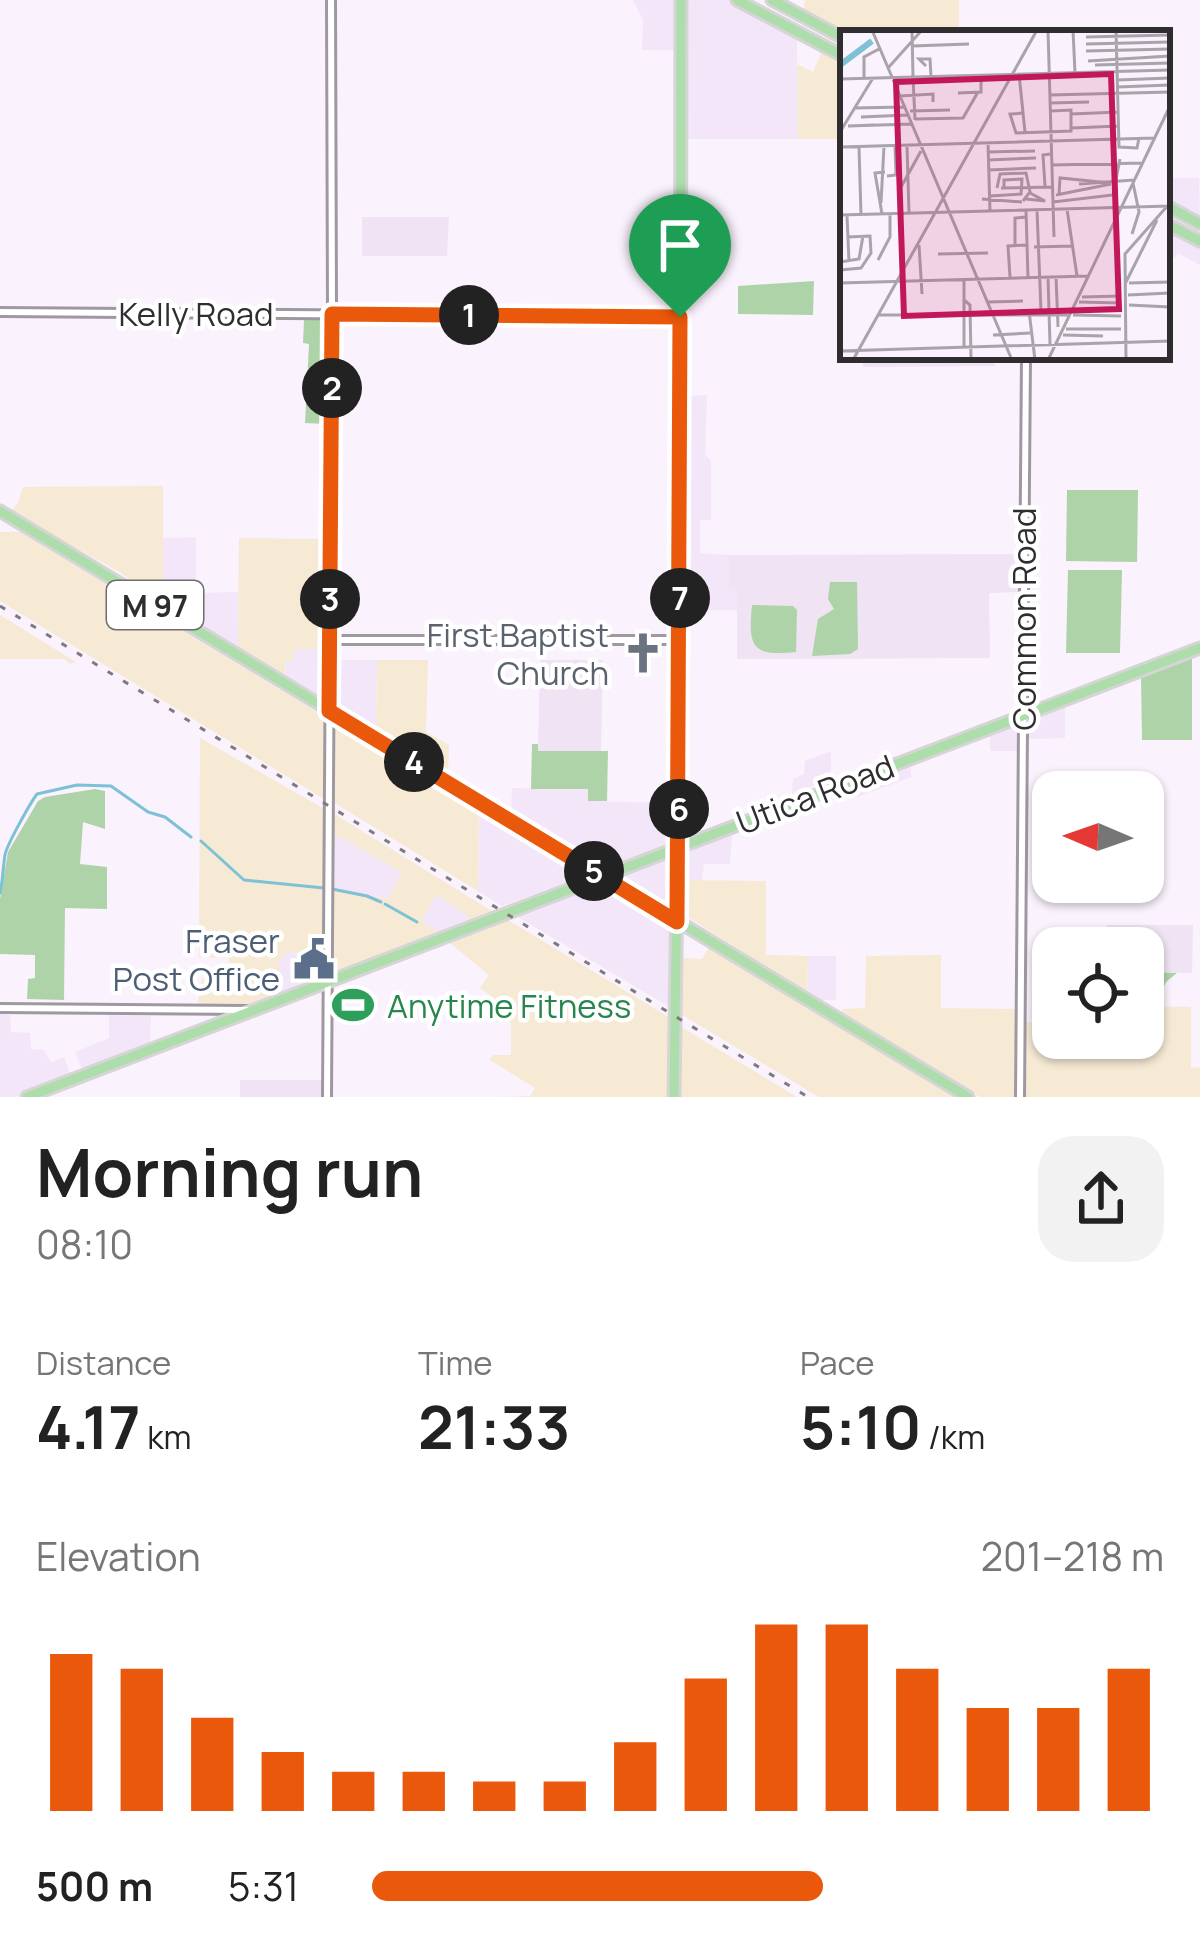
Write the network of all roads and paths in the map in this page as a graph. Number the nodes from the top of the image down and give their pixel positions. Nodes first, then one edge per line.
1 (331, 0) edge
2 (681, 0) edge
3 (737, 0) edge
4 (772, 0) edge
5 (763, 14) junction
6 (840, 35) edge
7 (840, 44) edge
8 (831, 49) junction
9 (840, 54) edge
10 (1170, 208) edge
11 (1199, 223) edge
12 (1195, 238) edge
13 (0, 312) edge
14 (332, 314) junction
15 (680, 317) junction
16 (1026, 360) edge
17 (0, 512) edge
18 (330, 640) junction
19 (680, 640) junction
20 (1200, 648) edge
21 (329, 711) junction
22 (1024, 715) junction
23 (678, 847) junction
24 (603, 876) junction
25 (677, 922) junction
26 (328, 981) junction
27 (0, 1008) edge
28 (218, 1010) junction
29 (251, 1010) junction
30 (227, 1019) junction
31 (28, 1097) edge
32 (327, 1097) edge
33 (674, 1097) edge
34 (968, 1097) edge
35 (1020, 1097) edge

1 - 14 street
2 - 15 main road
3 - 5 main road
4 - 5 main road
4 - 6 main road
5 - 8 main road
7 - 8 main road
8 - 9 main road
10 - 11 main road
11 - 12 main road
13 - 14 street, Kelly Road
14 - 15 street, Kelly Road
14 - 18 street
15 - 19 main road
16 - 22 street, Common Road
17 - 21 main road, M 97
18 - 19 street
18 - 21 street
19 - 23 main road
20 - 22 main road, Utica Road
21 - 24 main road, M 97
21 - 26 street
22 - 23 main road, Utica Road
22 - 35 street, Common Road
23 - 24 main road, Utica Road
23 - 25 main road
24 - 25 main road, M 97
24 - 26 main road, Utica Road
25 - 33 main road
25 - 34 main road, M 97
26 - 29 main road, Utica Road
26 - 32 street
27 - 28 street
28 - 29 street
28 - 30 street
29 - 30 main road, Utica Road
30 - 31 main road, Utica Road

